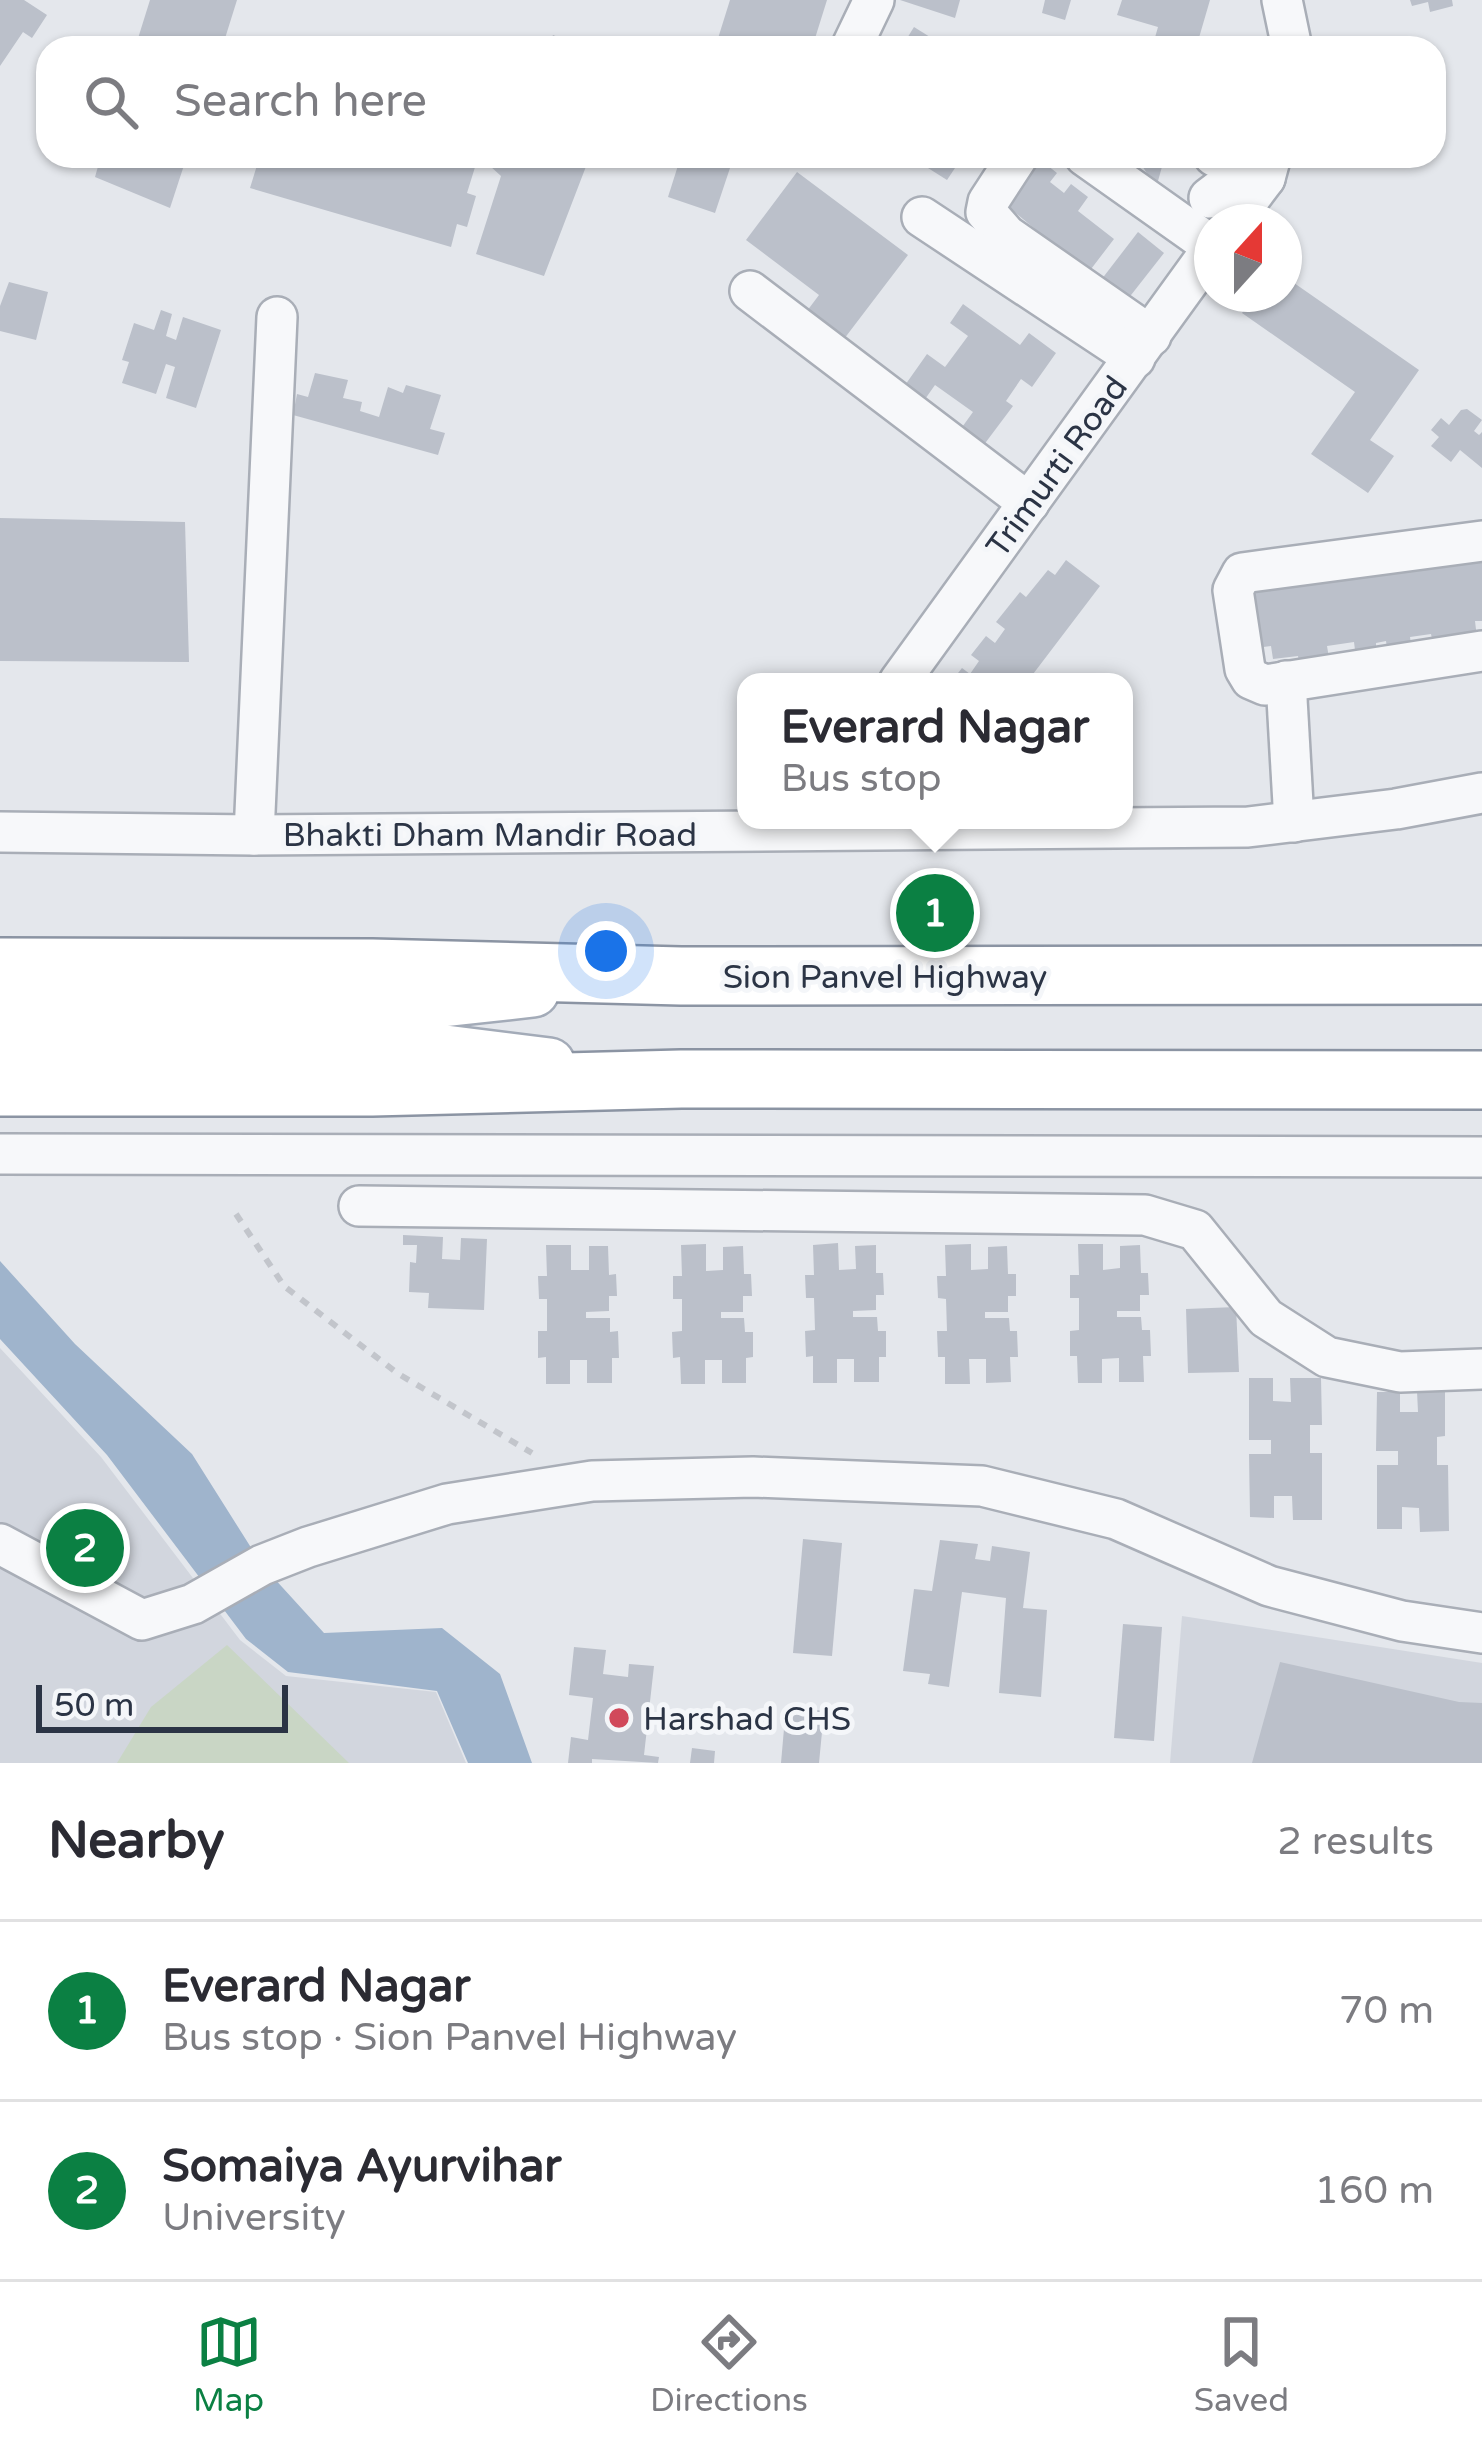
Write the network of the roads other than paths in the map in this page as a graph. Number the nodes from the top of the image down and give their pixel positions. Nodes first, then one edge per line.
1 (874, 0) edge
2 (1282, 0) edge
3 (857, 36) edge
4 (1290, 36) edge
5 (1010, 168) edge
6 (1102, 168) edge
7 (1243, 168) edge
8 (1224, 204) edge
9 (922, 217) dead end
10 (1194, 235) edge
11 (1194, 274) edge
12 (750, 291) dead end
13 (277, 317) dead end
14 (1143, 347) junction
15 (1029, 503) junction
16 (1482, 541) edge
17 (1482, 651) edge
18 (906, 673) edge
19 (1286, 681) junction
20 (1482, 793) edge
21 (1294, 822) junction
22 (737, 827) edge
23 (1133, 827) edge
24 (0, 832) edge
25 (254, 835) junction
26 (0, 967) edge
27 (1482, 975) edge
28 (681, 976) junction
29 (0, 1004) edge
30 (0, 1047) edge
31 (681, 1079) junction
32 (1482, 1080) edge
33 (0, 1087) edge
34 (0, 1154) edge
35 (1482, 1157) edge
36 (359, 1206) dead end
37 (1482, 1369) edge
38 (0, 1544) edge
39 (1482, 1633) edge

1 - 3 street
2 - 4 street
5 - 14 street
6 - 10 street
7 - 8 street
9 - 14 street
11 - 14 street, Trimurti Road
12 - 15 street
13 - 25 street
14 - 15 street, Trimurti Road
15 - 18 street, Trimurti Road
16 - 19 street
17 - 19 street
19 - 21 street
20 - 21 street, Bhakti Dham Mandir Road
21 - 23 street, Bhakti Dham Mandir Road
22 - 25 street, Bhakti Dham Mandir Road
24 - 25 street, Bhakti Dham Mandir Road
26 - 28 highway, Sion Panvel Highway
27 - 28 highway, Sion Panvel Highway
28 - 29 main road
30 - 31 main road
31 - 32 highway
31 - 33 highway
34 - 35 street
36 - 37 street
38 - 39 street

